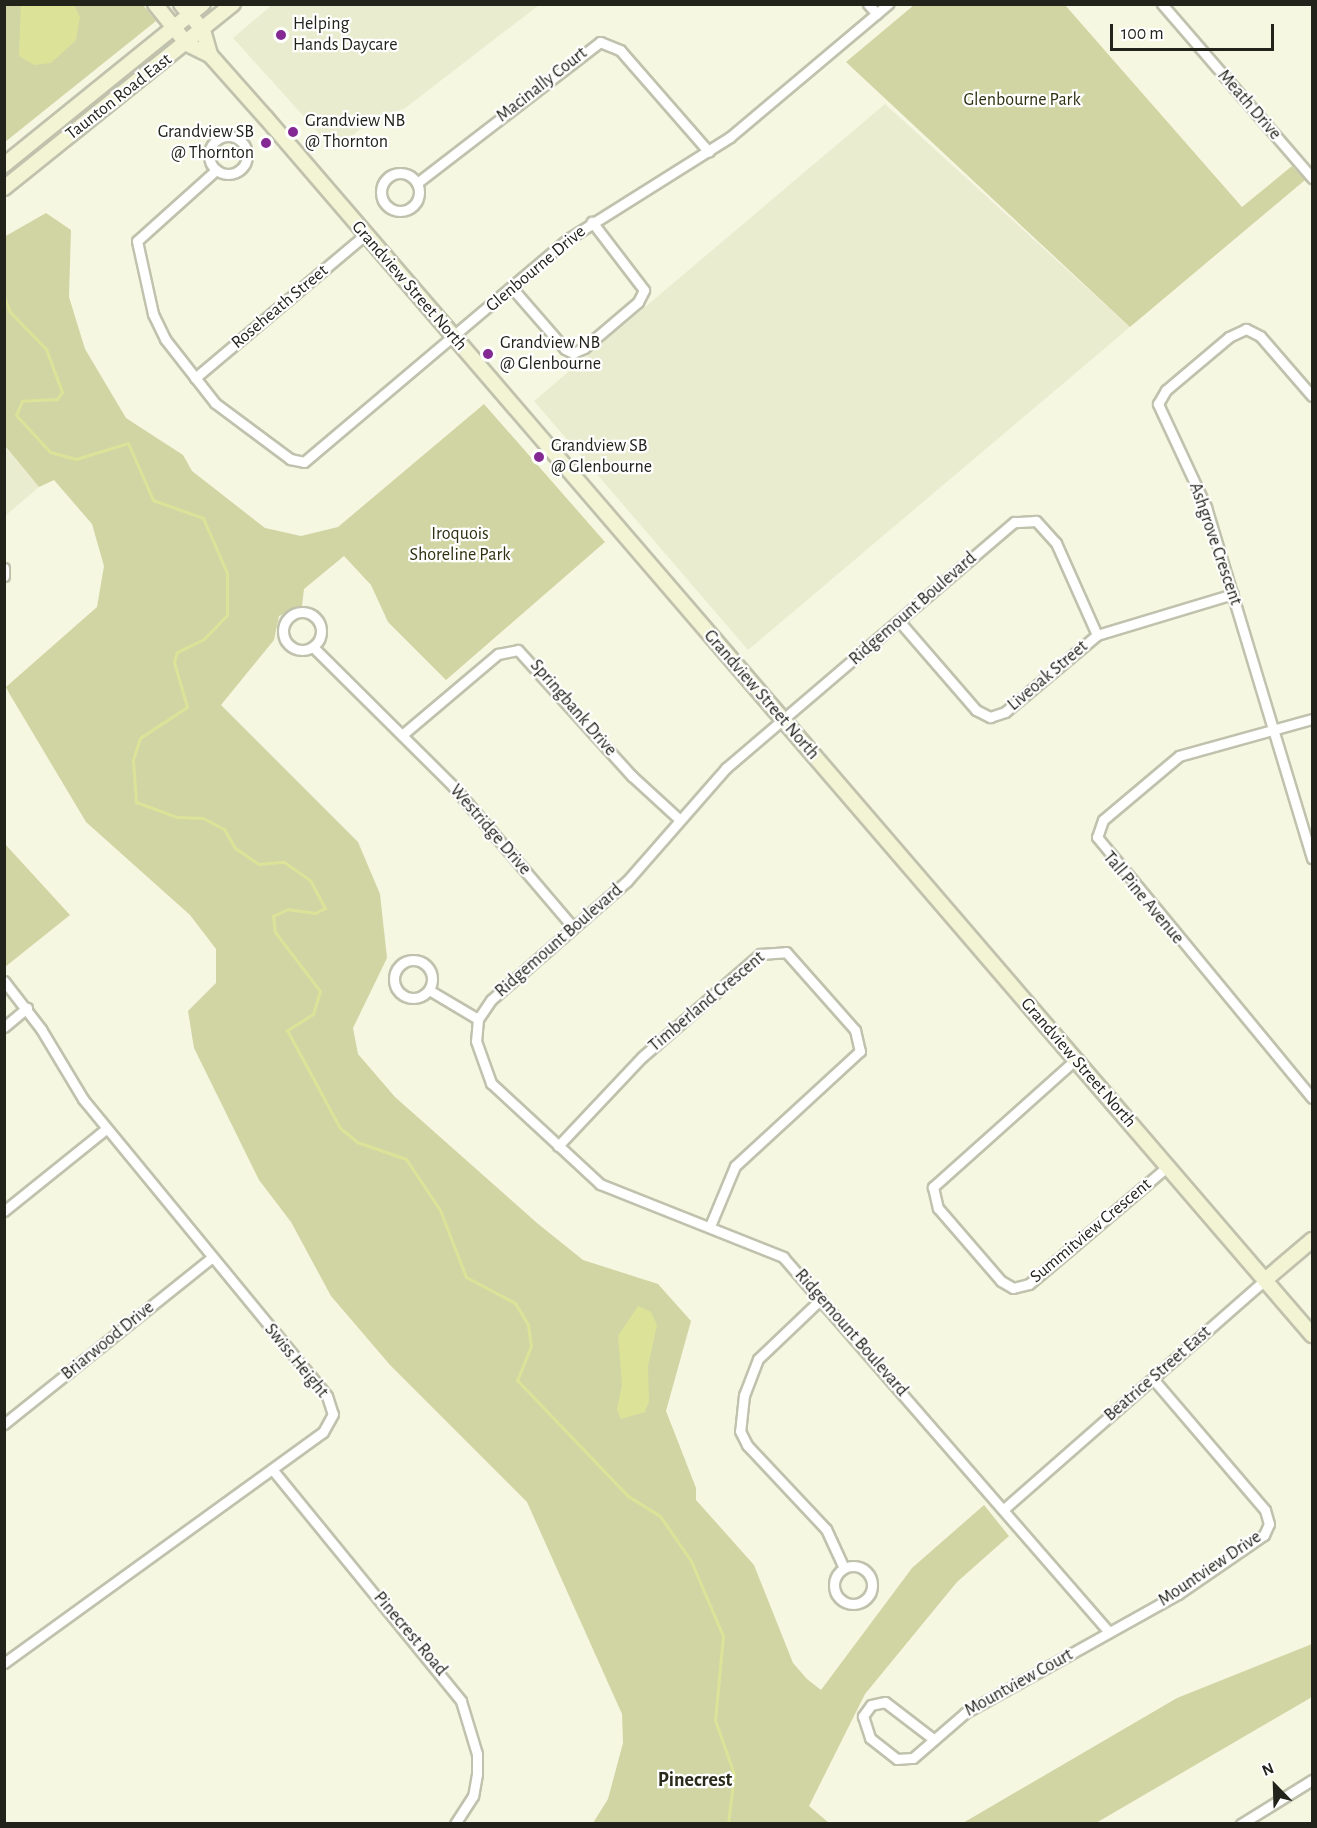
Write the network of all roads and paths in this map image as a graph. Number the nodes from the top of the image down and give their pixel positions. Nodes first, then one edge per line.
1 (155, 4) edge
2 (202, 4) edge
3 (233, 4) edge
4 (868, 4) edge
5 (888, 4) edge
6 (1162, 4) edge
7 (185, 10) edge
8 (877, 14) junction
9 (174, 28) junction
10 (203, 30) junction
11 (187, 44) junction
12 (210, 55) junction
13 (709, 152) junction
14 (4, 165) edge
15 (216, 170) junction
16 (1311, 173) edge
17 (417, 183) junction
18 (4, 188) edge
19 (592, 222) junction
20 (365, 235) junction
21 (512, 288) junction
22 (454, 338) junction
23 (195, 378) junction
24 (1312, 396) edge
25 (4, 568) edge
26 (4, 576) edge
27 (1233, 594) junction
28 (899, 621) junction
29 (1097, 635) junction
30 (314, 647) junction
31 (1312, 720) edge
32 (782, 721) junction
33 (1274, 730) junction
34 (402, 735) junction
35 (680, 820) junction
36 (1312, 858) edge
37 (573, 927) junction
38 (4, 981) edge
39 (429, 990) junction
40 (27, 1008) junction
41 (478, 1019) junction
42 (4, 1027) edge
43 (1075, 1060) junction
44 (1312, 1098) edge
45 (106, 1130) junction
46 (558, 1146) junction
47 (1167, 1167) junction
48 (4, 1211) edge
49 (710, 1226) junction
50 (1312, 1240) edge
51 (211, 1258) junction
52 (1265, 1280) junction
53 (821, 1299) junction
54 (1312, 1335) edge
55 (1153, 1379) junction
56 (4, 1424) edge
57 (272, 1469) junction
58 (1004, 1509) junction
59 (844, 1568) junction
60 (1109, 1632) junction
61 (4, 1663) edge
62 (932, 1738) junction
63 (1312, 1780) edge
64 (455, 1824) edge
65 (1241, 1824) edge

1 - 9 street, Grandview Street North
2 - 7 street, Taunton Road East
3 - 10 street, Taunton Road East
4 - 8 street
5 - 8 street, Glenbourne Drive
6 - 16 street, Meath Drive
7 - 9 street, Taunton Road East
7 - 10 street, Grandview Street North
8 - 13 street, Glenbourne Drive
9 - 11 street, Grandview Street North
9 - 14 street, Taunton Road East
10 - 11 street, Taunton Road East
10 - 12 street, Grandview Street North
11 - 12 street, Grandview Street North
11 - 18 street, Taunton Road East
12 - 20 street, Grandview Street North
13 - 17 street, Macinally Court
13 - 19 street, Glenbourne Drive
15 - 15 street
15 - 23 street
17 - 17 street
19 - 21 street, Glenbourne Drive
19 - 21 street
20 - 22 street, Grandview Street North
20 - 23 street, Roseheath Street
21 - 22 street, Glenbourne Drive
22 - 23 street, Glenbourne Drive
22 - 32 street, Grandview Street North
24 - 27 street, Ashgrove Crescent
25 - 26 street
27 - 29 street, Liveoak Street
27 - 33 street, Ashgrove Crescent
28 - 29 street, Liveoak Street
28 - 29 street, Ridgemount Boulevard
28 - 32 street, Ridgemount Boulevard
30 - 30 street
30 - 34 street, Westridge Drive
31 - 33 street, Tall Pine Avenue
32 - 35 street, Ridgemount Boulevard
32 - 43 street, Grandview Street North
33 - 36 street, Ashgrove Crescent
33 - 44 street, Tall Pine Avenue
34 - 35 street, Springbank Drive
34 - 37 street, Westridge Drive
35 - 37 street, Ridgemount Boulevard
37 - 41 street, Ridgemount Boulevard
38 - 40 street, Swiss Height
39 - 39 street
39 - 41 street
40 - 42 street
40 - 45 street, Swiss Height
41 - 46 street, Ridgemount Boulevard
43 - 47 street, Grandview Street North
43 - 47 street, Summitview Crescent
45 - 48 street
45 - 51 street, Swiss Height
46 - 49 street, Ridgemount Boulevard
46 - 49 street, Timberland Crescent
47 - 52 street, Grandview Street North
49 - 53 street, Ridgemount Boulevard
50 - 52 street, Beatrice Street East
51 - 56 street, Briarwood Drive
51 - 57 street, Swiss Height
52 - 54 street, Grandview Street North
52 - 55 street, Beatrice Street East
53 - 58 street, Ridgemount Boulevard
53 - 59 street
55 - 58 street, Beatrice Street East
55 - 60 street, Mountview Drive
57 - 61 street, Swiss Height
57 - 64 street, Pinecrest Road
58 - 60 street, Ridgemount Boulevard
59 - 59 street
60 - 62 street, Mountview Court
62 - 62 street, Mountview Court
63 - 65 street

